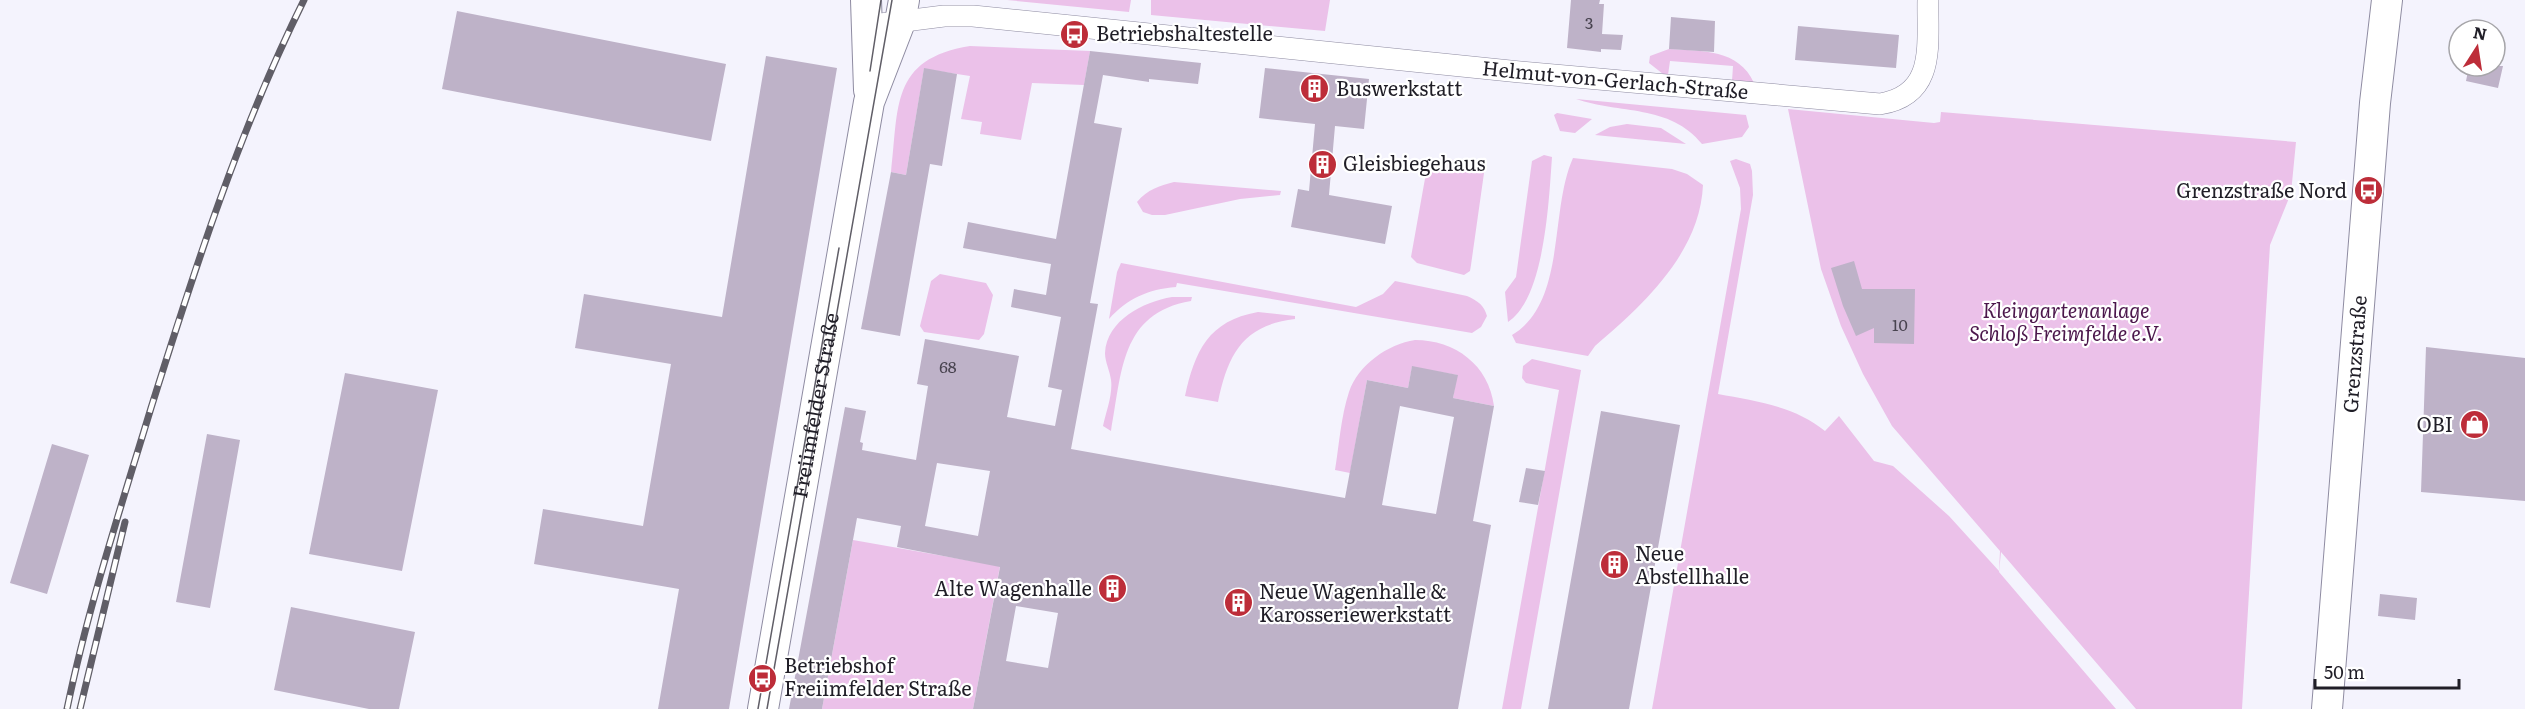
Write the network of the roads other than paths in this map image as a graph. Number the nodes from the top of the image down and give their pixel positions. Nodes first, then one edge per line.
1 (1928, 0) edge
2 (2387, 0) edge
3 (902, 11) edge
4 (866, 13) edge
5 (870, 102) junction
6 (763, 709) edge
7 (2326, 709) edge

1 - 3 street, Helmut-von-Gerlach-Straße
2 - 7 street, Grenzstraße
3 - 4 street, Helmut-von-Gerlach-Straße
3 - 5 street, Freiimfelder Straße
4 - 5 street, Freiimfelder Straße
5 - 6 street, Freiimfelder Straße

